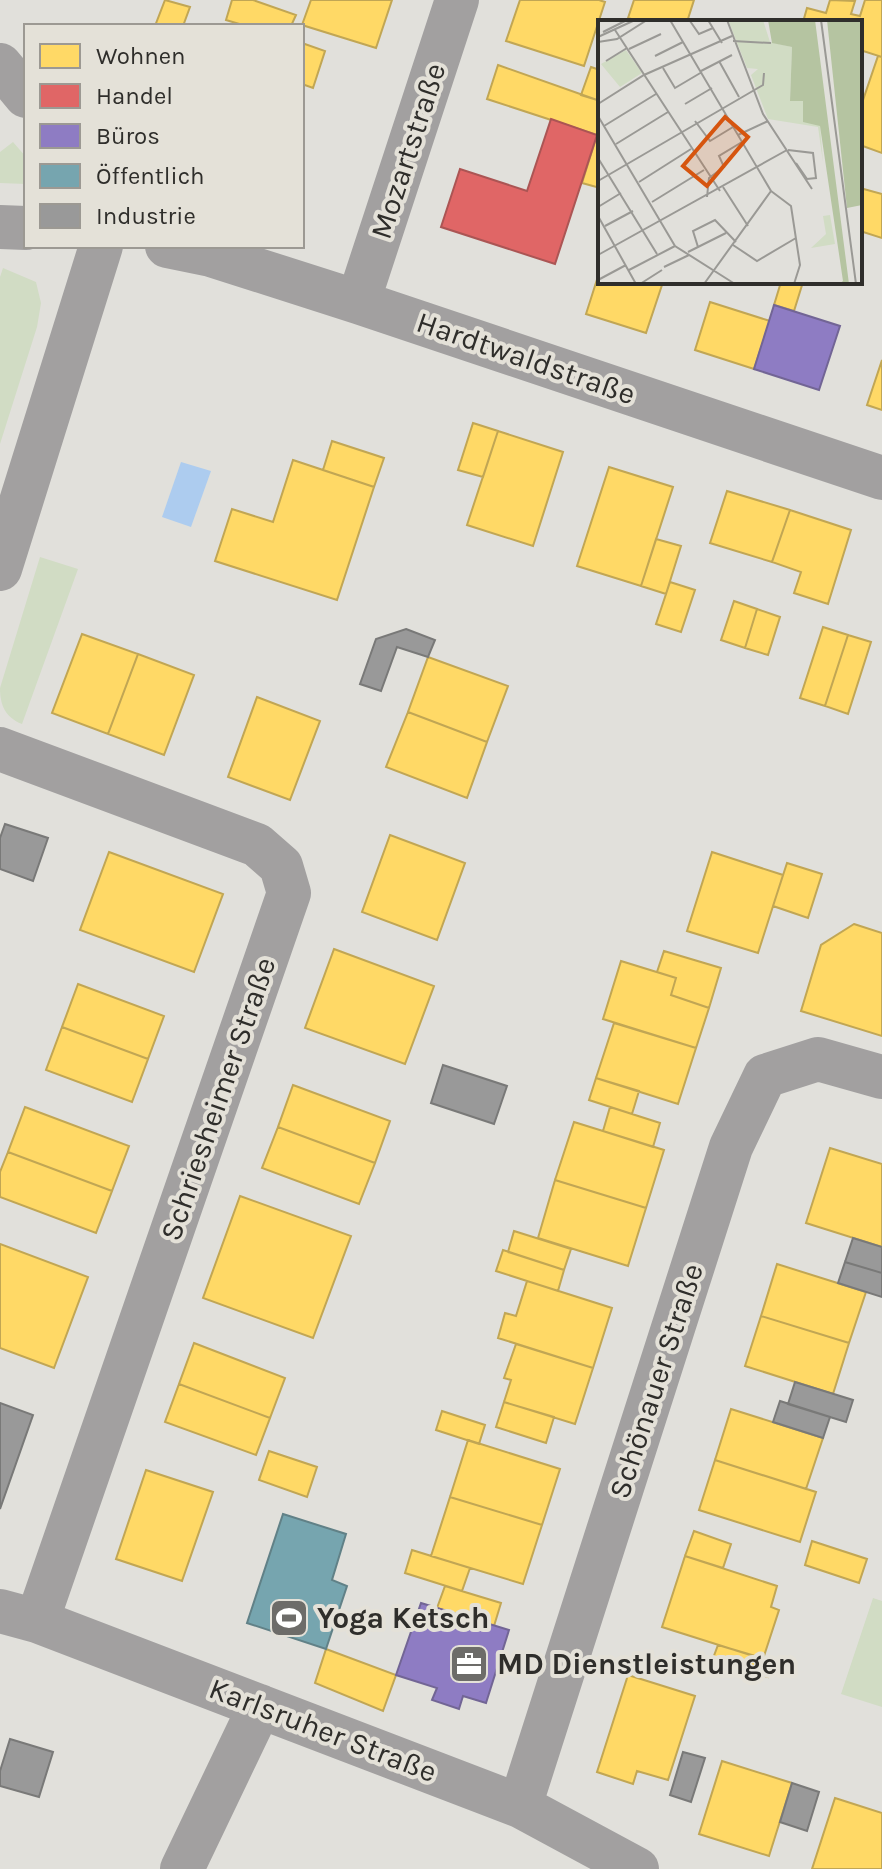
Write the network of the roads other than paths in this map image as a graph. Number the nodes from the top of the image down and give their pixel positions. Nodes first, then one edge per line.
1 (457, 0) edge
2 (0, 65) edge
3 (24, 94) edge
4 (0, 227) edge
5 (24, 228) edge
6 (100, 248) edge
7 (177, 248) edge
8 (358, 302) junction
9 (882, 478) edge
10 (0, 569) edge
11 (0, 749) edge
12 (882, 1077) edge
13 (18, 1616) edge
14 (260, 1706) junction
15 (520, 1806) junction
16 (182, 1869) edge
17 (637, 1869) edge

1 - 8 street, Mozartstraße
2 - 3 street
4 - 5 street
6 - 10 street
7 - 8 street, Hardtwaldstraße
8 - 9 street, Hardtwaldstraße
11 - 13 street, Schriesheimer Straße
12 - 15 street, Schönauer Straße
13 - 14 street, Karlsruher Straße
14 - 15 street, Karlsruher Straße
14 - 16 street
15 - 17 street, Karlsruher Straße

